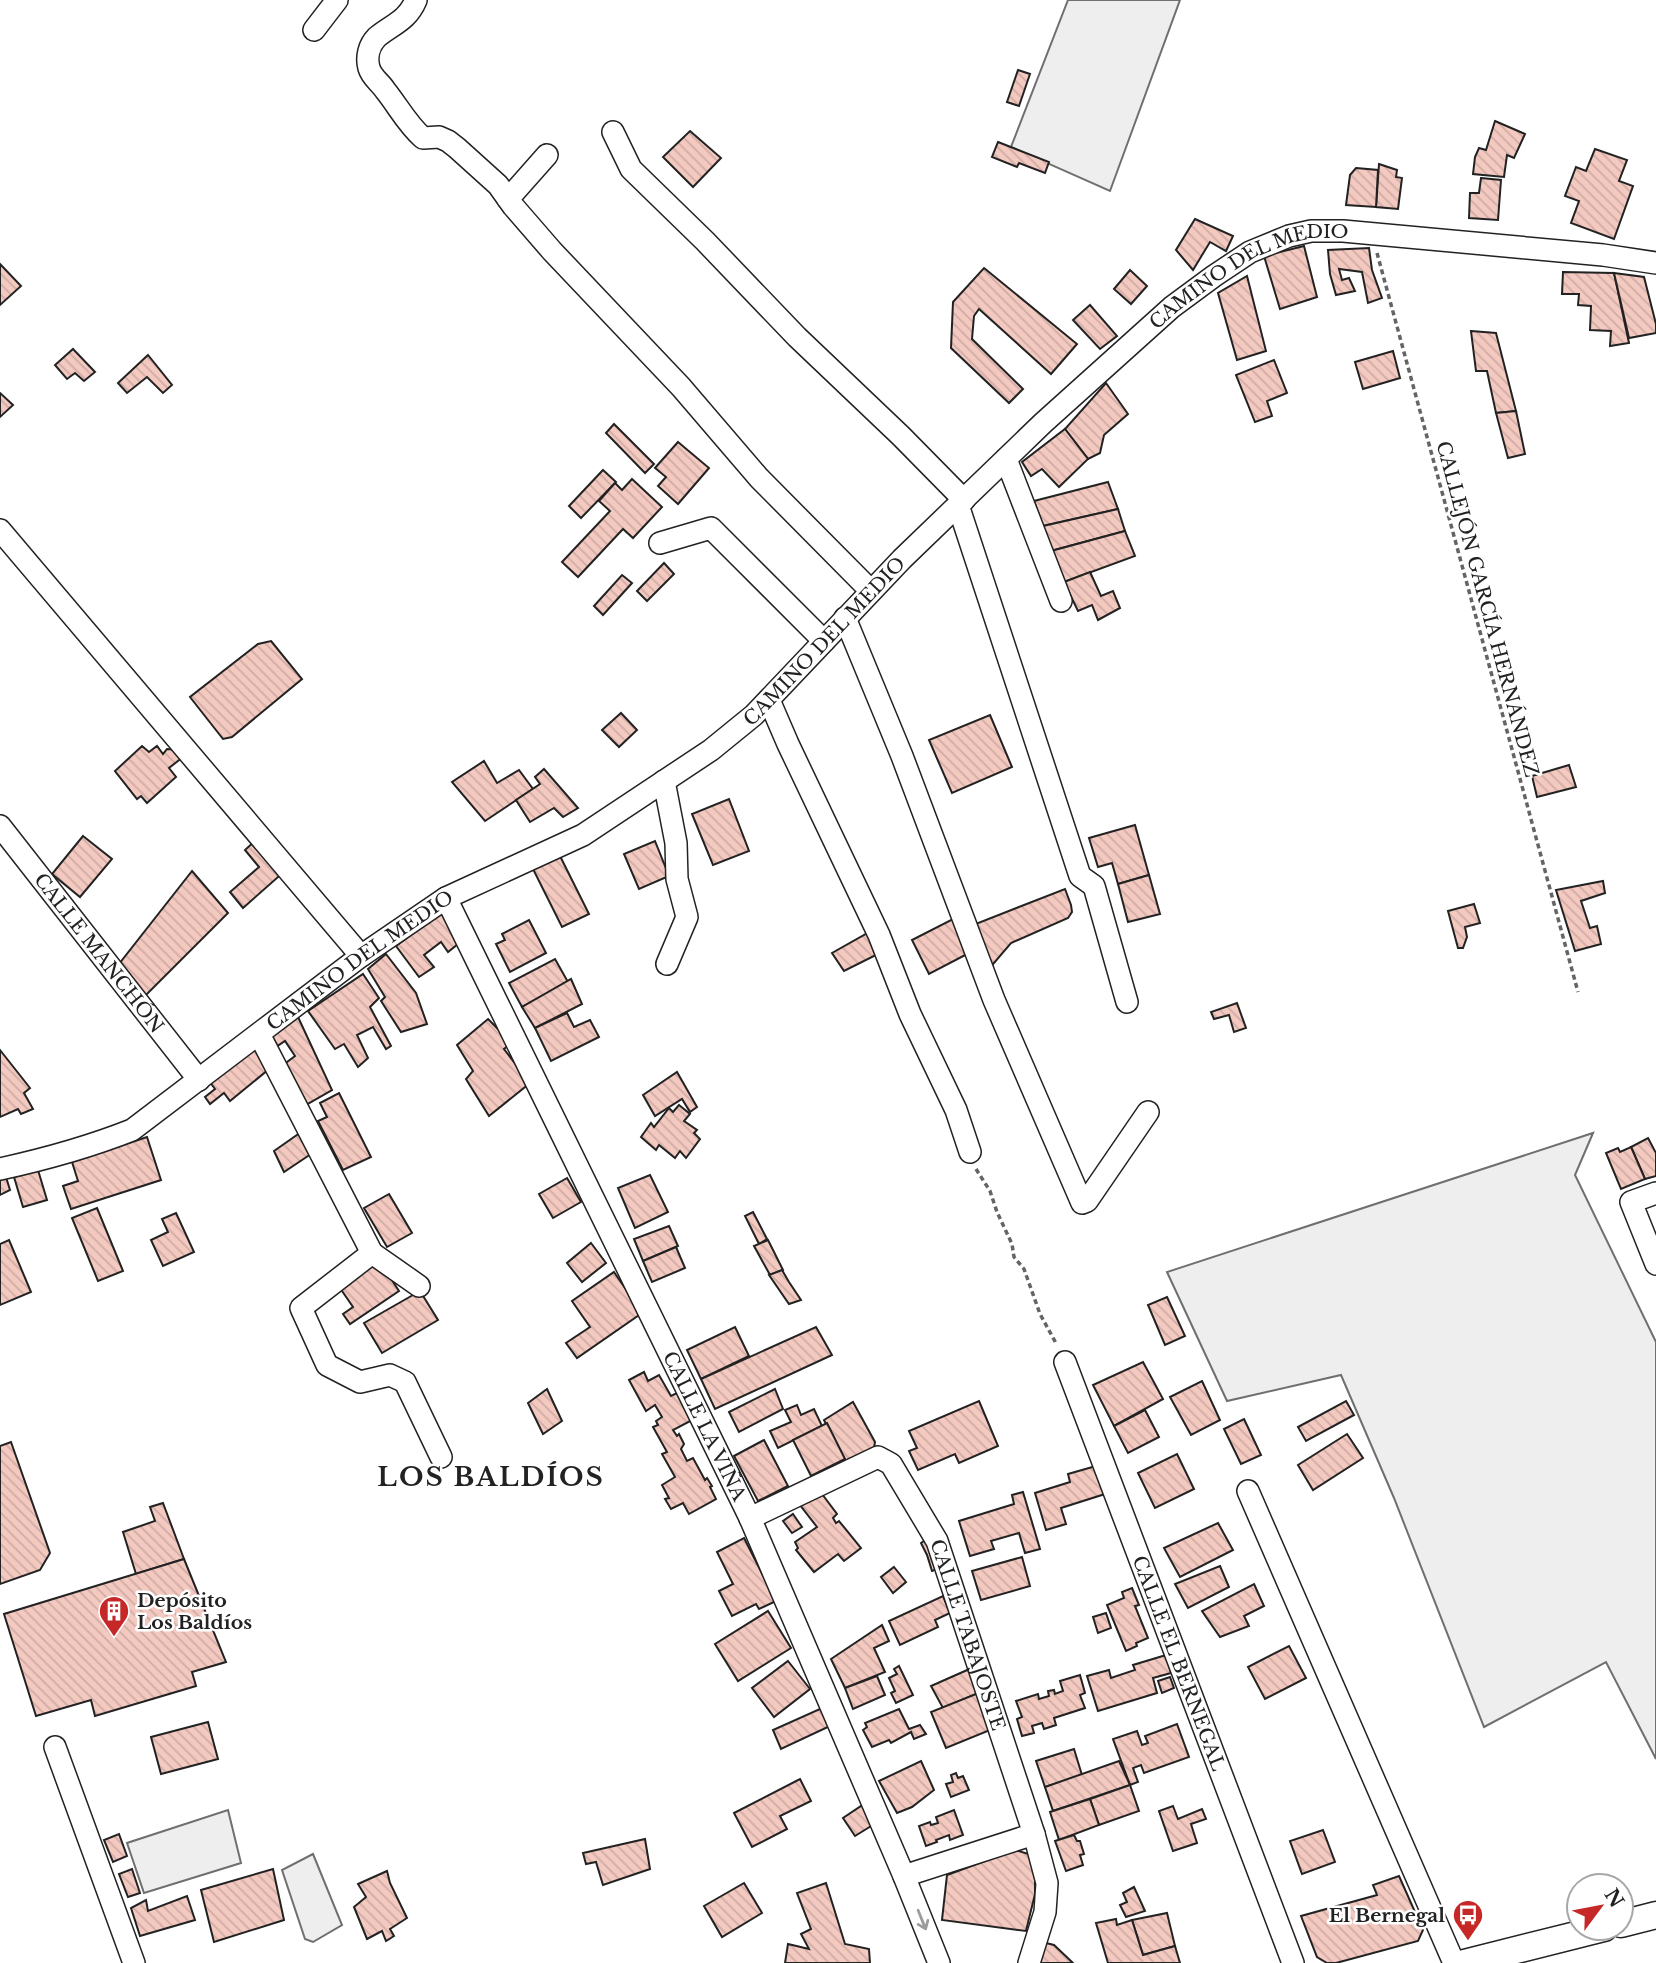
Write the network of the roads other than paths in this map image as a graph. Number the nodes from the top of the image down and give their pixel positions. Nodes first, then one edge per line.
1 (337, 0) edge
2 (416, 0) edge
3 (314, 30) dead end
4 (613, 132) dead end
5 (547, 155) dead end
6 (508, 199) junction
7 (1656, 263) edge
8 (1006, 458) junction
9 (961, 502) junction
10 (0, 530) edge
11 (660, 543) dead end
12 (871, 591) junction
13 (1061, 601) dead end
14 (845, 618) junction
15 (824, 641) junction
16 (769, 700) junction
17 (664, 781) junction
18 (0, 826) edge
19 (446, 898) junction
20 (361, 956) junction
21 (667, 964) dead end
22 (1126, 1002) dead end
23 (259, 1034) junction
24 (200, 1080) junction
25 (1148, 1112) dead end
26 (970, 1152) road end
27 (0, 1169) edge
28 (1656, 1193) edge
29 (372, 1253) junction
30 (1656, 1264) edge
31 (419, 1286) dead end
32 (1065, 1362) road end
33 (441, 1457) dead end
34 (1248, 1491) dead end
35 (750, 1518) junction
36 (55, 1747) dead end
37 (1034, 1834) junction
38 (904, 1876) junction
39 (1656, 1915) edge
40 (1635, 1920) edge
41 (1565, 1938) edge
42 (134, 1963) edge
43 (939, 1963) edge
44 (1029, 1963) edge
45 (1293, 1963) edge
46 (1454, 1963) edge
47 (1464, 1963) edge

1 - 3 street
2 - 6 street
4 - 9 street
5 - 6 street
6 - 12 street
7 - 8 street, CAMINO DEL MEDIO
8 - 9 street, CAMINO DEL MEDIO
8 - 13 street
9 - 12 street, CAMINO DEL MEDIO
9 - 22 street
10 - 20 street
11 - 15 street
12 - 14 street, CAMINO DEL MEDIO
14 - 15 street, CAMINO DEL MEDIO
14 - 25 street
15 - 16 street, CAMINO DEL MEDIO
16 - 17 street, CAMINO DEL MEDIO
16 - 26 street
17 - 19 street, CAMINO DEL MEDIO
17 - 21 street
18 - 24 street, CALLE MANCHÓN
19 - 20 street, CAMINO DEL MEDIO
19 - 35 street, CALLE LA VIÑA
20 - 23 street, CAMINO DEL MEDIO
23 - 24 street, CAMINO DEL MEDIO
23 - 29 street
24 - 27 street, CAMINO DEL MEDIO
28 - 30 street
29 - 31 street
29 - 33 street
32 - 45 street, CALLE EL BERNEGAL
34 - 46 street
35 - 37 street, CALLE TABAJOSTE
35 - 38 street, CALLE LA VIÑA
36 - 42 street
37 - 38 street
37 - 44 street, CALLE TABAJOSTE
38 -> 43 street, CALLE LA VIÑA
39 - 40 main road
41 - 47 main road

